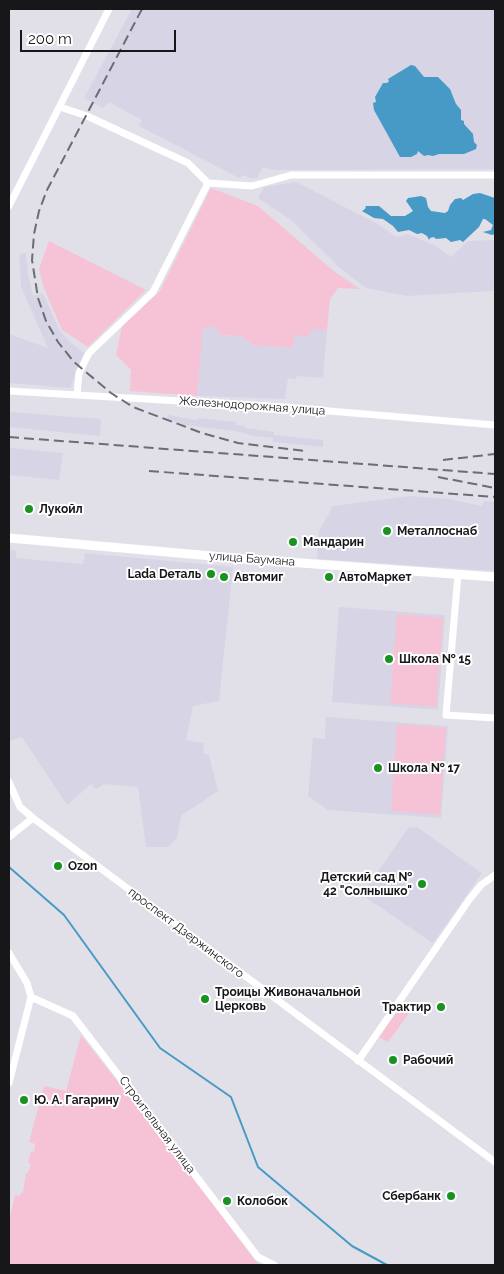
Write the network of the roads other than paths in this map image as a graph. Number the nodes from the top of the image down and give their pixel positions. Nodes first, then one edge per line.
1 (110, 9) edge
2 (60, 107) junction
3 (495, 175) edge
4 (208, 183) junction
5 (9, 206) edge
6 (9, 392) edge
7 (77, 395) junction
8 (495, 425) edge
9 (9, 538) edge
10 (458, 574) junction
11 (495, 577) edge
12 (495, 718) edge
13 (9, 782) edge
14 (32, 818) junction
15 (9, 837) edge
16 (495, 875) edge
17 (9, 953) edge
18 (31, 996) junction
19 (12, 1054) edge
20 (358, 1061) junction
21 (9, 1083) edge
22 (495, 1162) edge
23 (274, 1265) edge

1 - 2 street
2 - 4 street
2 - 5 street
3 - 4 street
4 - 7 street
6 - 7 street, Железнодорожная улица
7 - 8 street, Железнодорожная улица
9 - 10 main road, улица Баумана
10 - 11 main road, улица Баумана
10 - 12 street
13 - 14 street, проспект Дзержинского
14 - 15 street
14 - 20 street, проспект Дзержинского
16 - 20 street
17 - 18 street
18 - 19 street
18 - 23 street, Строительная улица
19 - 21 street
20 - 22 street, проспект Дзержинского

